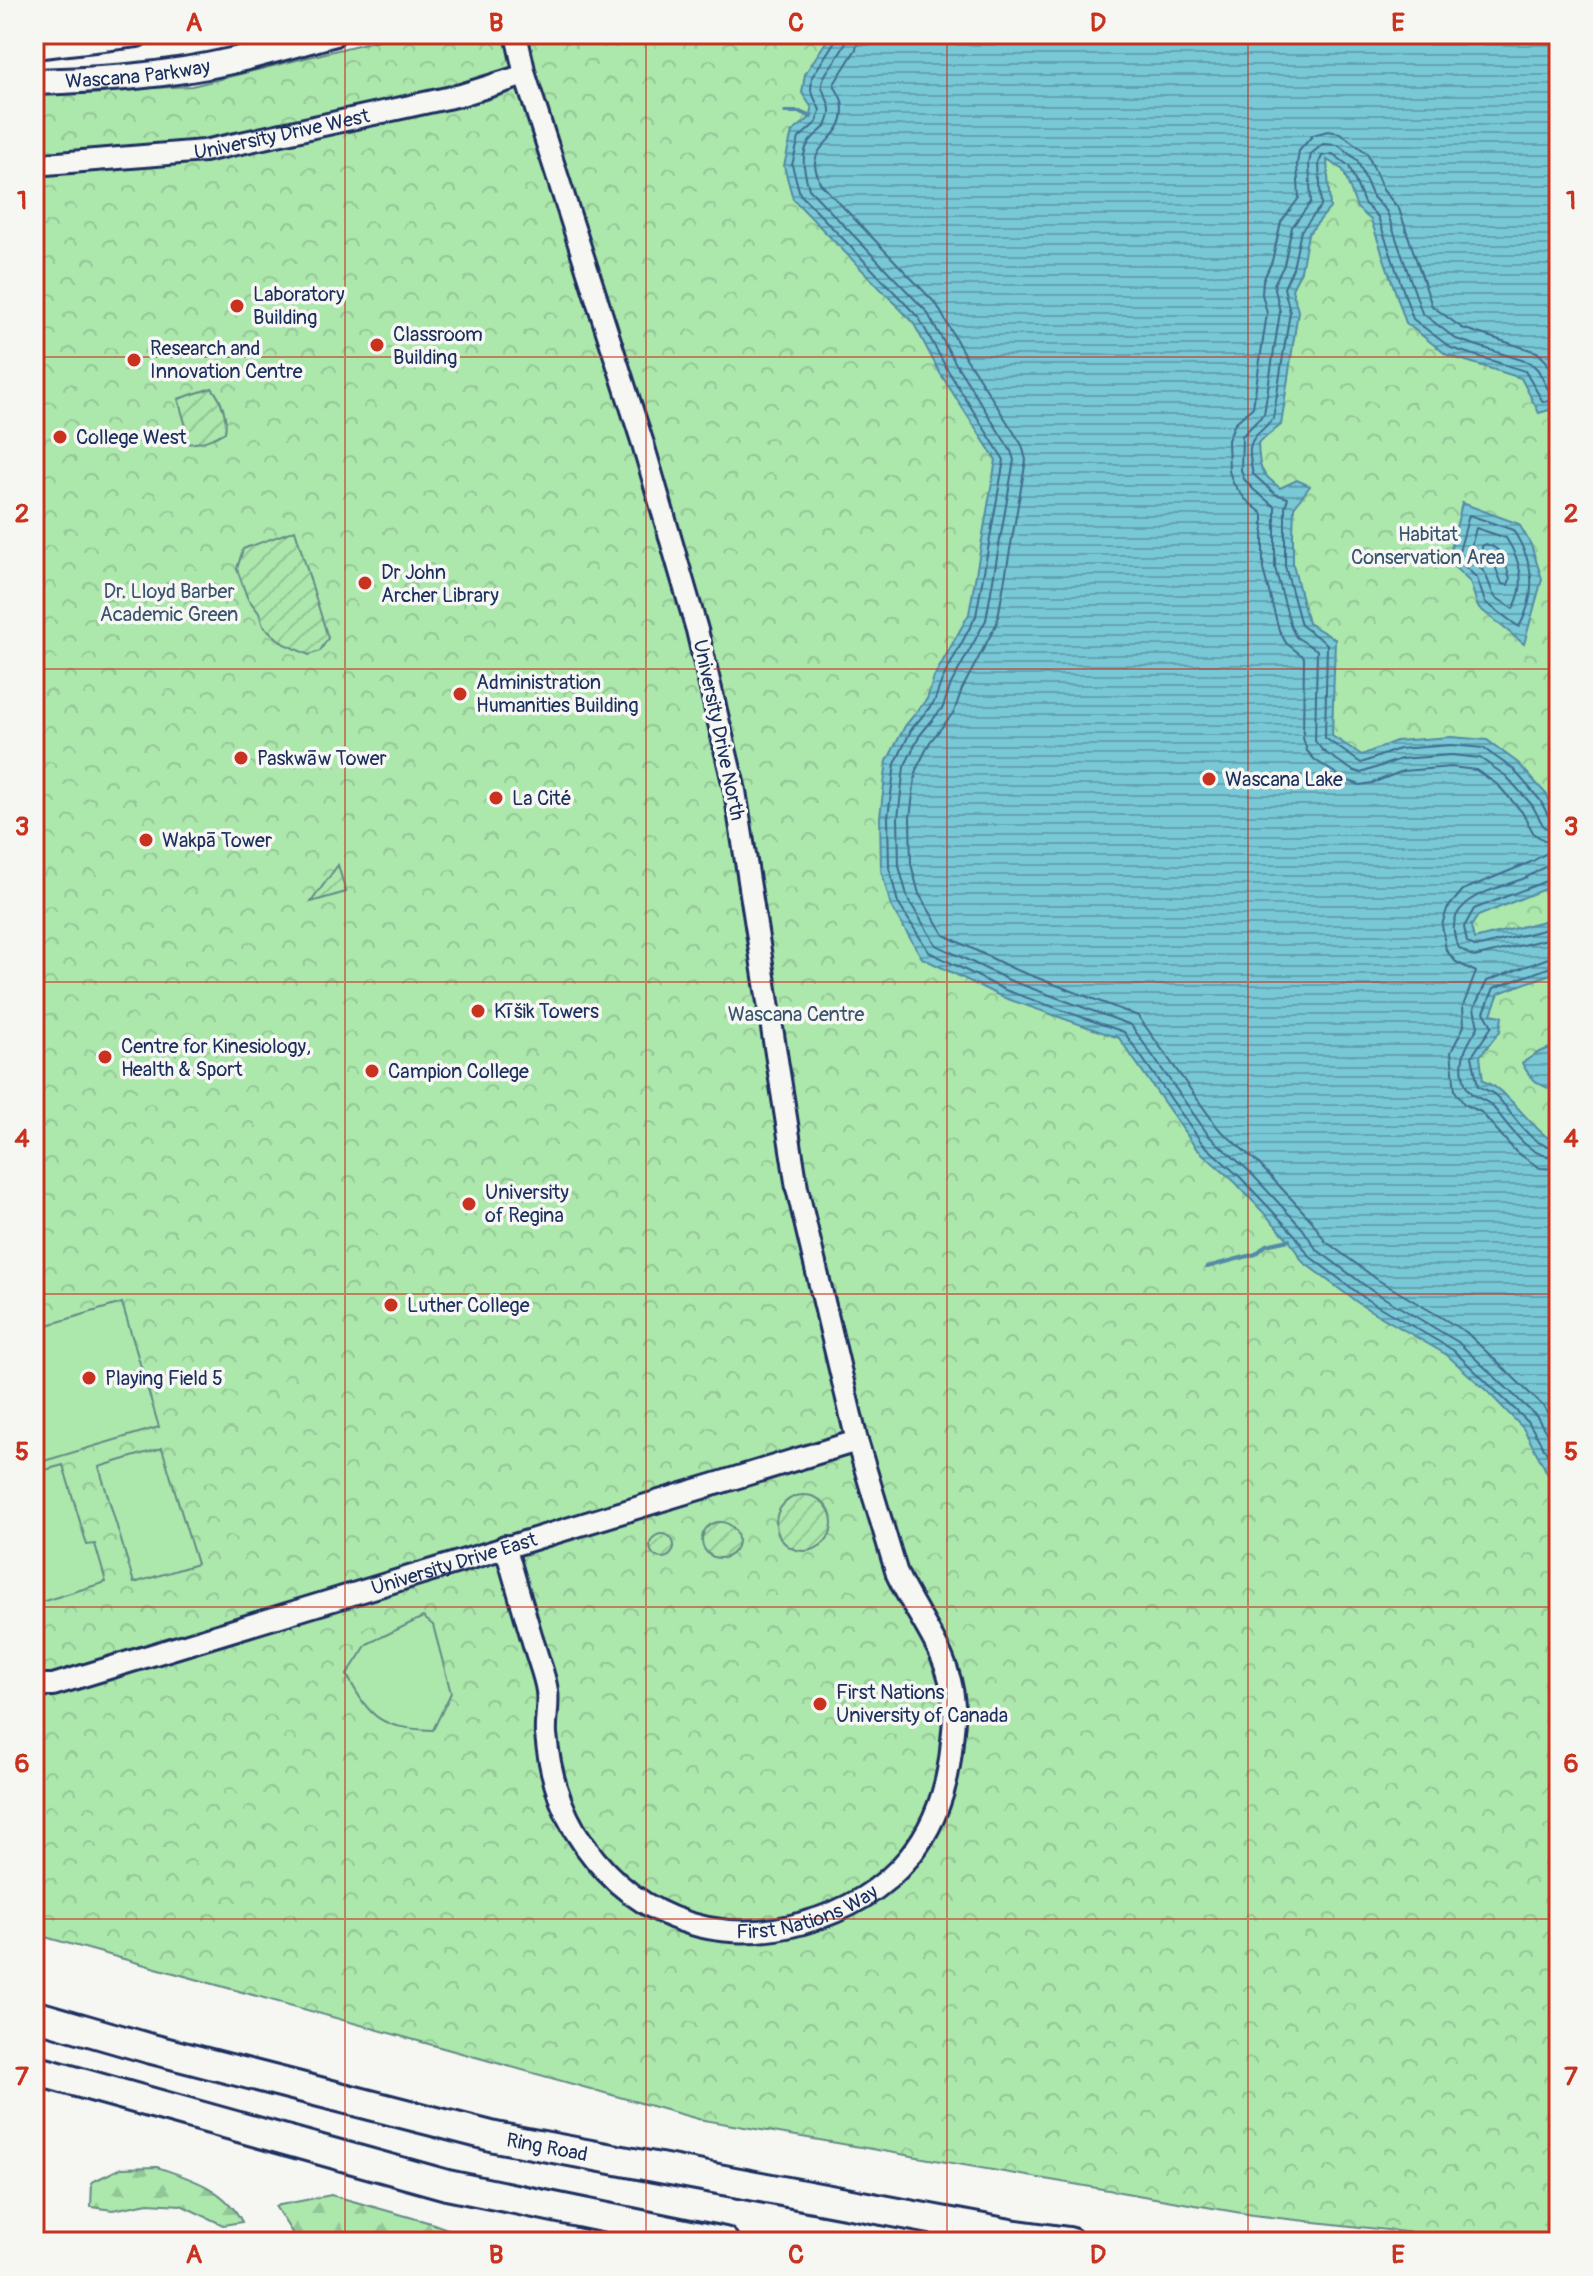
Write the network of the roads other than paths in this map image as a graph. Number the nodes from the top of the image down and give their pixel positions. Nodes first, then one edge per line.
1 (137, 34) edge
2 (332, 34) edge
3 (516, 34) edge
4 (34, 46) edge
5 (525, 75) junction
6 (34, 82) edge
7 (34, 165) edge
8 (857, 1441) junction
9 (505, 1546) junction
10 (43, 1685) edge
11 (34, 2015) edge
12 (34, 2070) edge
13 (724, 2242) edge
14 (1069, 2242) edge

1 - 4 main road, Wascana Parkway
2 - 6 main road, Wascana Parkway
3 - 5 street, University Drive North
5 - 7 street, University Drive West
5 - 8 street, University Drive North
8 - 9 street, University Drive East
8 - 9 street, First Nations Way
9 - 10 street, University Drive East
11 - 14 highway, Ring Road
12 - 13 highway

